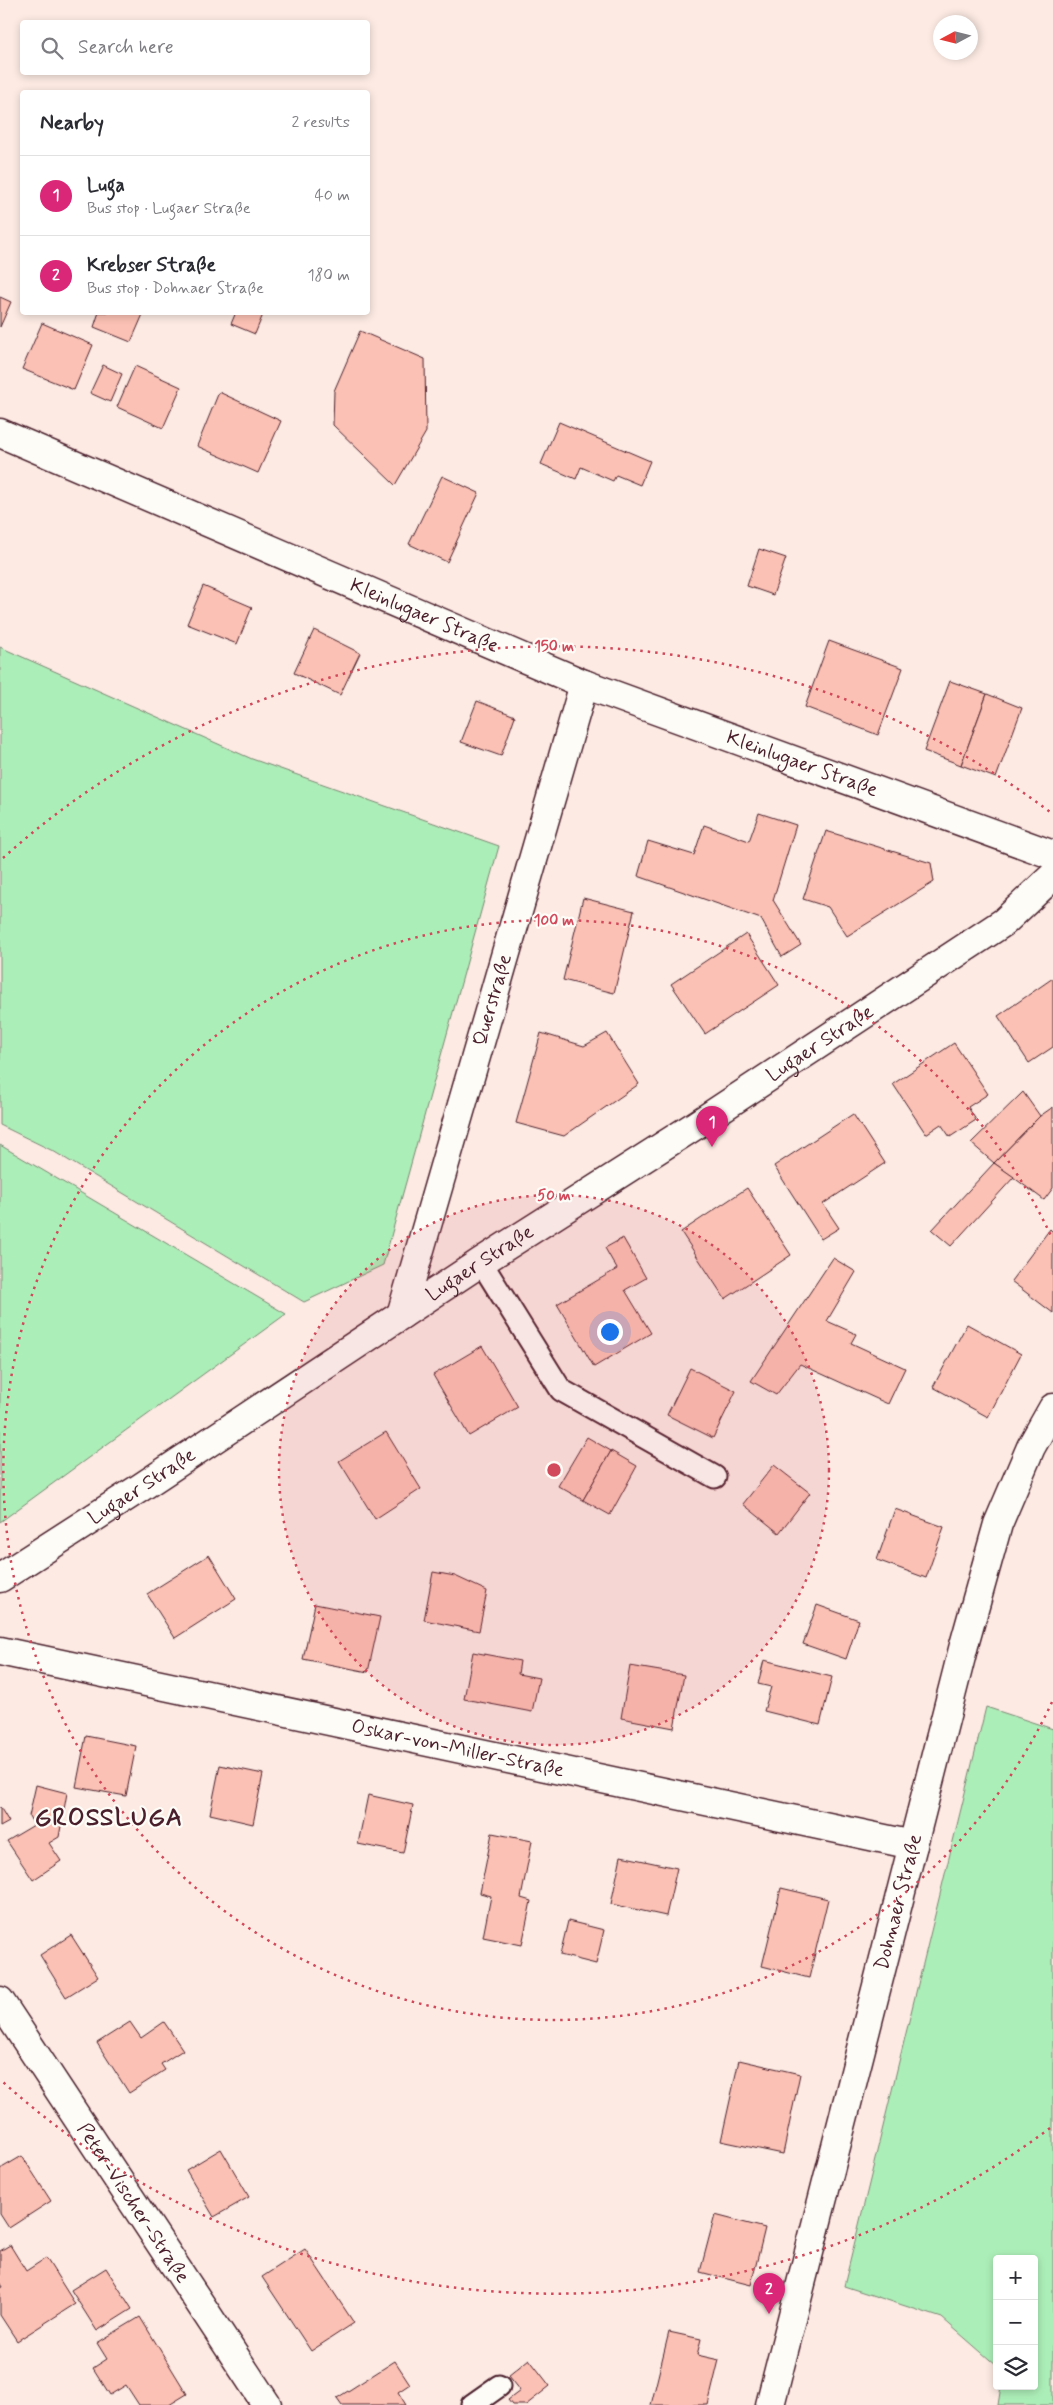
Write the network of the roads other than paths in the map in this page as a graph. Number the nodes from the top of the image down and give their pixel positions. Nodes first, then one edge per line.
1 (0, 433) edge
2 (584, 684) junction
3 (1053, 855) edge
4 (1053, 876) edge
5 (481, 1262) junction
6 (401, 1315) junction
7 (1053, 1408) edge
8 (715, 1477) dead end
9 (0, 1578) edge
10 (0, 1651) edge
11 (914, 1846) junction
12 (0, 2001) edge
13 (499, 2386) dead end
14 (267, 2405) edge
15 (472, 2405) edge
16 (770, 2405) edge

1 - 2 street, Kleinlugaer Straße
2 - 3 street, Kleinlugaer Straße
2 - 6 street, Querstraße
4 - 5 street, Lugaer Straße
5 - 6 street, Lugaer Straße
5 - 8 lane
6 - 9 street, Lugaer Straße
7 - 11 street, Dohnaer Straße
10 - 11 street, Oskar-von-Miller-Straße
11 - 16 street, Dohnaer Straße
12 - 14 street, Peter-Vischer-Straße
13 - 15 lane

